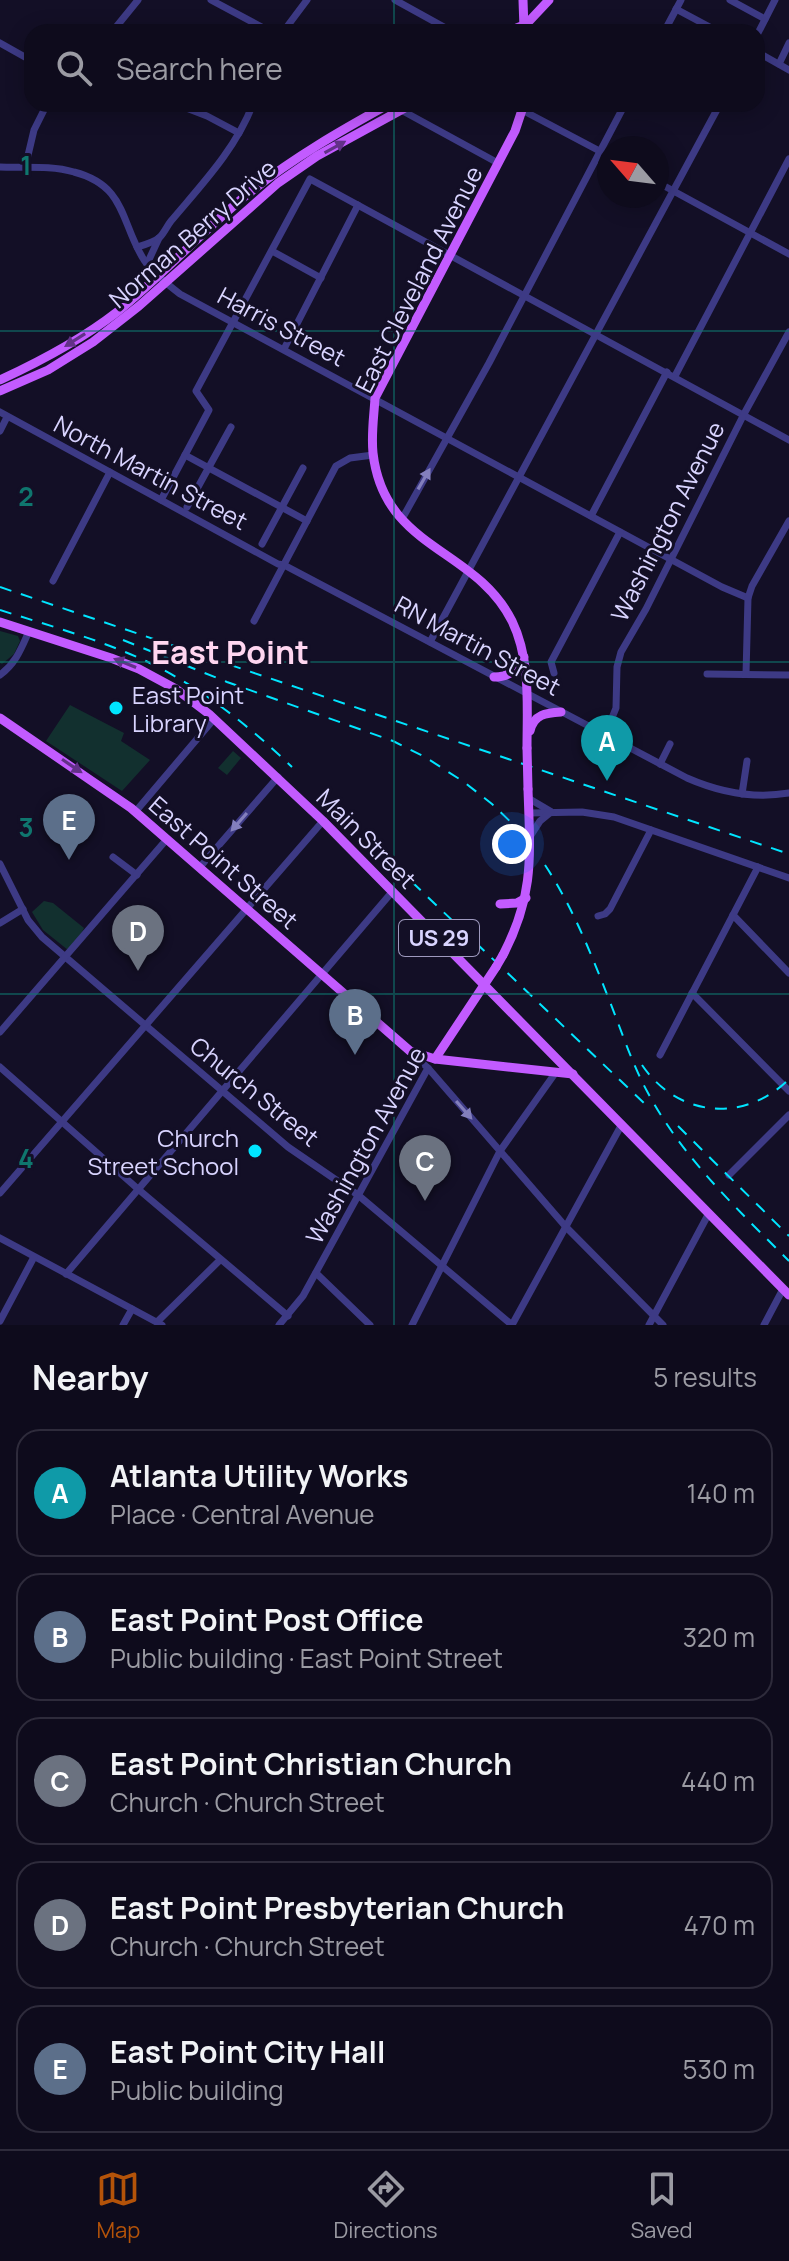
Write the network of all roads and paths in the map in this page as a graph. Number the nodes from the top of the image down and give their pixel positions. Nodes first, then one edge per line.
1 (138, 0) edge
2 (211, 0) edge
3 (307, 0) edge
4 (395, 0) edge
5 (523, 0) edge
6 (549, 0) edge
7 (681, 0) edge
8 (730, 0) edge
9 (775, 0) edge
10 (676, 9) junction
11 (765, 19) junction
12 (118, 24) edge
13 (256, 24) edge
14 (289, 24) edge
15 (438, 24) edge
16 (522, 24) edge
17 (527, 24) edge
18 (668, 24) edge
19 (704, 24) edge
20 (762, 24) edge
21 (0, 43) edge
22 (789, 43) edge
23 (24, 56) edge
24 (765, 56) edge
25 (779, 64) junction
26 (789, 70) edge
27 (43, 112) edge
28 (197, 112) edge
29 (249, 112) edge
30 (376, 112) edge
31 (397, 112) edge
32 (407, 112) edge
33 (520, 112) edge
34 (532, 112) edge
35 (621, 112) edge
36 (716, 112) edge
37 (239, 133) junction
38 (608, 136) edge
39 (597, 149) edge
40 (597, 157) edge
41 (789, 159) edge
42 (498, 163) junction
43 (0, 167) edge
44 (25, 168) junction
45 (669, 188) edge
46 (674, 191) junction
47 (358, 205) junction
48 (750, 233) junction
49 (159, 238) junction
50 (137, 247) junction
51 (272, 251) junction
52 (789, 254) edge
53 (451, 255) junction
54 (147, 264) junction
55 (321, 278) junction
56 (162, 279) junction
57 (525, 294) junction
58 (234, 323) junction
59 (789, 332) edge
60 (596, 333) junction
61 (284, 349) junction
62 (671, 374) junction
63 (0, 380) edge
64 (0, 391) edge
65 (375, 398) junction
66 (744, 414) junction
67 (4, 415) edge
68 (231, 427) dead end
69 (0, 431) edge
70 (447, 438) junction
71 (789, 440) edge
72 (185, 455) junction
73 (373, 455) junction
74 (208, 468) junction
75 (303, 468) dead end
76 (110, 472) junction
77 (518, 477) junction
78 (161, 500) junction
79 (187, 507) dead end
80 (282, 508) junction
81 (591, 516) junction
82 (402, 519) junction
83 (307, 521) junction
84 (789, 521) edge
85 (620, 532) junction
86 (262, 544) dead end
87 (671, 560) junction
88 (284, 565) junction
89 (468, 570) junction
90 (53, 581) dead end
91 (748, 598) junction
92 (254, 621) dead end
93 (0, 622) edge
94 (29, 631) junction
95 (430, 642) junction
96 (524, 657) junction
97 (554, 673) dead end
98 (707, 674) dead end
99 (746, 674) junction
100 (0, 675) edge
101 (789, 675) edge
102 (494, 677) junction
103 (526, 694) junction
104 (561, 712) junction
105 (0, 718) edge
106 (214, 719) junction
107 (605, 735) junction
108 (670, 744) dead end
109 (527, 745) junction
110 (747, 761) dead end
111 (660, 764) junction
112 (278, 777) junction
113 (528, 793) junction
114 (789, 793) edge
115 (742, 794) junction
116 (136, 811) junction
117 (552, 812) junction
118 (529, 813) junction
119 (323, 821) junction
120 (651, 830) junction
121 (529, 837) junction
122 (167, 839) junction
123 (113, 857) dead end
124 (0, 864) edge
125 (200, 867) junction
126 (758, 867) junction
127 (137, 875) junction
128 (789, 878) edge
129 (392, 892) junction
130 (526, 898) junction
131 (500, 904) dead end
132 (246, 908) junction
133 (23, 909) junction
134 (733, 915) junction
135 (598, 916) dead end
136 (0, 923) edge
137 (65, 957) junction
138 (789, 973) edge
139 (322, 974) junction
140 (485, 984) junction
141 (692, 993) junction
142 (145, 1025) junction
143 (0, 1032) edge
144 (410, 1051) junction
145 (660, 1055) dead end
146 (435, 1059) junction
147 (0, 1067) edge
148 (428, 1068) junction
149 (556, 1072) junction
150 (573, 1074) junction
151 (222, 1091) junction
152 (789, 1091) edge
153 (789, 1115) edge
154 (61, 1122) junction
155 (622, 1124) junction
156 (500, 1151) junction
157 (729, 1175) dead end
158 (138, 1189) junction
159 (0, 1193) edge
160 (358, 1195) junction
161 (709, 1213) junction
162 (566, 1227) junction
163 (0, 1238) edge
164 (34, 1257) junction
165 (220, 1260) junction
166 (442, 1266) junction
167 (316, 1273) junction
168 (66, 1274) junction
169 (786, 1292) edge
170 (132, 1309) junction
171 (288, 1315) junction
172 (654, 1316) junction
173 (0, 1321) edge
174 (297, 1322) dead end
175 (160, 1324) edge
176 (123, 1325) edge
177 (279, 1325) edge
178 (370, 1325) edge
179 (412, 1325) edge
180 (512, 1325) edge
181 (649, 1325) edge
182 (663, 1325) edge
183 (764, 1325) edge

1 - 12 street
2 - 13 street
3 - 14 street
4 - 15 street
5 - 16 main road
6 - 17 main road
7 - 10 street
8 - 11 street
9 - 11 street
10 - 18 street
10 - 19 street
11 - 20 street
21 - 23 street
22 - 25 street
24 - 25 street
25 - 26 street
27 - 44 street
28 - 37 street
29 - 37 street
30 - 56 main road, Norman Berry Drive
56 -> 31 main road, Norman Berry Drive
32 - 42 street
33 - 42 main road, East Cleveland Avenue
34 - 39 street
35 - 38 street
36 - 46 street
37 - 49 street
40 - 57 street
41 - 48 street
42 - 53 main road, East Cleveland Avenue
43 - 44 street, Harris Street
44 - 50 street, Harris Street
45 - 46 street
46 - 48 street
46 - 60 street
47 - 51 street
47 - 53 street
47 - 55 street
48 - 52 street
48 - 62 street
49 - 50 street
49 - 54 street
50 - 54 street, Harris Street
51 - 55 street
51 - 58 street
53 - 57 street
53 - 65 main road, East Cleveland Avenue
54 - 56 street, Harris Street
55 - 61 street
56 - 58 street, Harris Street
56 -> 63 main road, Norman Berry Drive
56 - 64 main road, Norman Berry Drive
57 - 60 street
57 - 70 street
58 - 61 street, Harris Street
58 - 72 street
59 - 66 street, Washington Avenue
60 - 62 street
60 - 77 street
61 - 65 street, Harris Street
62 - 66 street
62 - 81 street
65 - 70 street, Harris Street
65 - 73 main road, East Cleveland Avenue
66 - 71 street
66 - 87 street, Washington Avenue
67 - 69 street
67 - 76 street, North Martin Street
68 - 74 street
70 - 77 street, Harris Street
82 -> 70 street
72 - 74 street
72 - 78 street
73 - 82 main road, East Cleveland Avenue
73 - 83 street
74 - 79 street
74 - 80 street
75 - 80 street
76 - 78 street, North Martin Street
76 - 90 street
77 - 81 street, Harris Street
77 - 89 street
78 - 88 street, North Martin Street
80 - 83 street
80 - 86 street
81 - 85 street, Harris Street
82 - 89 main road, East Cleveland Avenue
83 - 88 street
84 - 91 street
85 - 87 street, Harris Street
85 - 97 street
87 - 91 street, Harris Street
87 - 107 street, Washington Avenue
88 - 92 street
88 - 95 street, RN Martin Street
89 - 95 street
89 - 96 main road, East Cleveland Avenue
91 - 99 street
93 - 94 main road, Main Street / US 29
94 - 100 street
106 -> 94 main road, Main Street / US 29
95 - 102 street, RN Martin Street
96 - 102 main road
96 - 103 main road, East Cleveland Avenue
98 - 99 street
99 - 101 street
102 - 103 street, RN Martin Street
103 - 104 street, RN Martin Street
103 - 109 main road, Washington Avenue
104 - 107 street, RN Martin Street
104 - 109 main road
105 -> 116 main road, East Point Street
106 - 112 main road, Main Street / US 29
106 - 116 street
107 - 111 street, RN Martin Street
108 - 111 street
109 - 113 main road, Washington Avenue, bridge
110 - 115 street
111 - 115 street, RN Martin Street
112 - 119 main road, Main Street / US 29
112 -> 125 street
113 - 117 street
113 - 118 main road, Washington Avenue
114 - 115 street, RN Martin Street
116 - 122 main road, East Point Street
117 - 118 street
117 - 120 street
117 - 121 street
118 - 121 main road, Washington Avenue
119 - 129 main road, Main Street / US 29
119 - 132 street
120 - 126 street
120 - 135 street
121 - 130 main road, Washington Avenue
122 - 125 main road, East Point Street
122 - 127 street
123 - 127 street
124 - 133 street, Church Street
125 - 132 main road, East Point Street
126 - 128 street
126 - 134 street
127 - 137 street
129 - 139 street
129 - 140 main road, Main Street / US 29
130 - 131 main road
130 - 140 main road, Washington Avenue, bridge
132 - 139 main road, East Point Street
132 - 142 street
133 - 136 street
133 - 137 street, Church Street
134 - 138 street
134 - 141 street
137 - 142 street, Church Street
137 - 143 street
139 - 144 main road, East Point Street
139 - 151 street
140 - 146 main road, Washington Avenue
140 - 150 main road, Main Street / US 29
141 - 145 street
141 - 152 street
142 - 151 street, Church Street
142 - 154 street
144 - 146 main road, East Point Street
144 - 148 street, East Point Street
146 - 148 street, Washington Avenue
146 - 149 main road, East Point Street
147 - 154 street
148 -> 156 street, East Point Street
148 - 160 street, Washington Avenue
149 - 150 main road, East Point Street
149 - 156 street
150 - 155 main road, Main Street / US 29
151 - 158 street
151 - 160 street, Church Street
153 - 157 street
154 - 158 street
154 - 159 street
155 - 161 main road, Main Street / US 29
155 - 162 street
156 - 162 street, East Point Street
156 - 166 street
158 - 165 street
158 - 168 street
160 - 166 street, Church Street
160 - 167 street, Washington Avenue
161 - 169 main road, Main Street / US 29
161 - 172 street
162 - 172 street, East Point Street
162 - 180 street
163 - 164 street
164 - 168 street
164 - 173 street
165 - 171 street
165 - 175 street
166 - 179 street
166 - 180 street, Church Street
167 - 171 street, Washington Avenue
167 - 178 street
168 - 170 street
169 - 183 street
170 - 175 street
170 - 176 street
171 - 174 street
171 - 177 street, Washington Avenue
172 - 181 street
172 - 182 street, East Point Street

